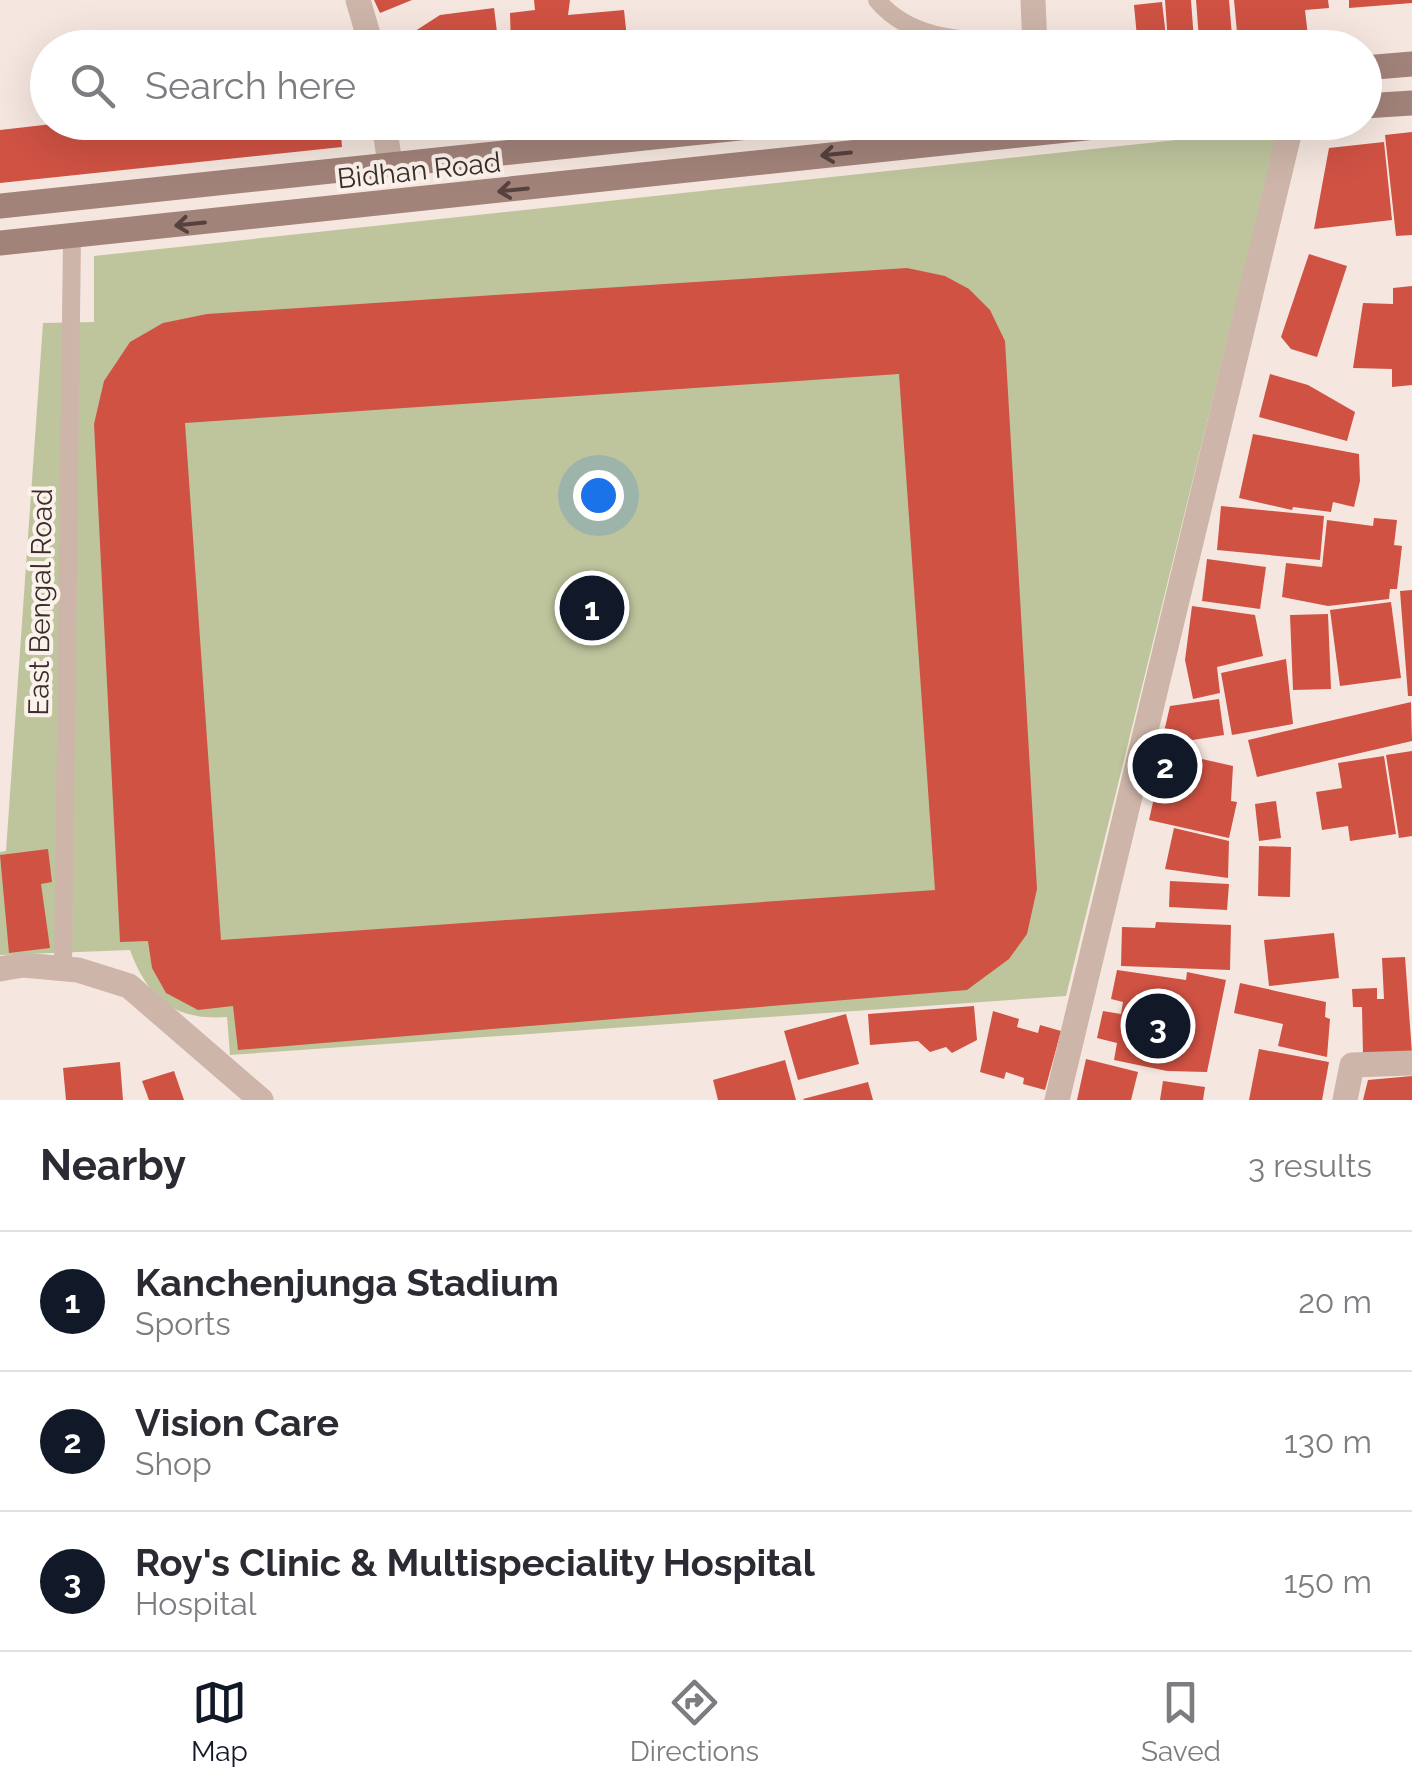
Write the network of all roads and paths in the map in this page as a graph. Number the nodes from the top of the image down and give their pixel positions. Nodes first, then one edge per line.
1 (358, 0) edge
2 (877, 0) edge
3 (1034, 0) edge
4 (367, 30) edge
5 (921, 30) edge
6 (1035, 30) edge
7 (1412, 64) edge
8 (1382, 66) edge
9 (1412, 102) edge
10 (1382, 104) edge
11 (386, 140) edge
12 (632, 140) edge
13 (792, 140) edge
14 (973, 140) edge
15 (1288, 140) edge
16 (794, 159) junction
17 (390, 166) junction
18 (394, 203) junction
19 (0, 206) edge
20 (72, 237) junction
21 (0, 243) edge
22 (0, 968) edge
23 (64, 969) junction
24 (1412, 1063) edge
25 (261, 1100) edge
26 (1057, 1100) edge
27 (1345, 1100) edge

1 - 4 street
2 - 5 lane
3 - 6 street
7 - 8 main road
9 - 10 main road
11 - 17 street
12 - 17 main road, Bidhan Road
13 - 16 main road
14 -> 16 main road, Bidhan Road
15 - 26 street
16 -> 18 main road, Bidhan Road
17 - 18 main road
17 - 19 main road, Bidhan Road
18 -> 20 main road, Bidhan Road
20 - 21 main road, Bidhan Road
20 - 23 lane, East Bengal Road
22 - 23 street
23 - 25 street
24 - 27 street

